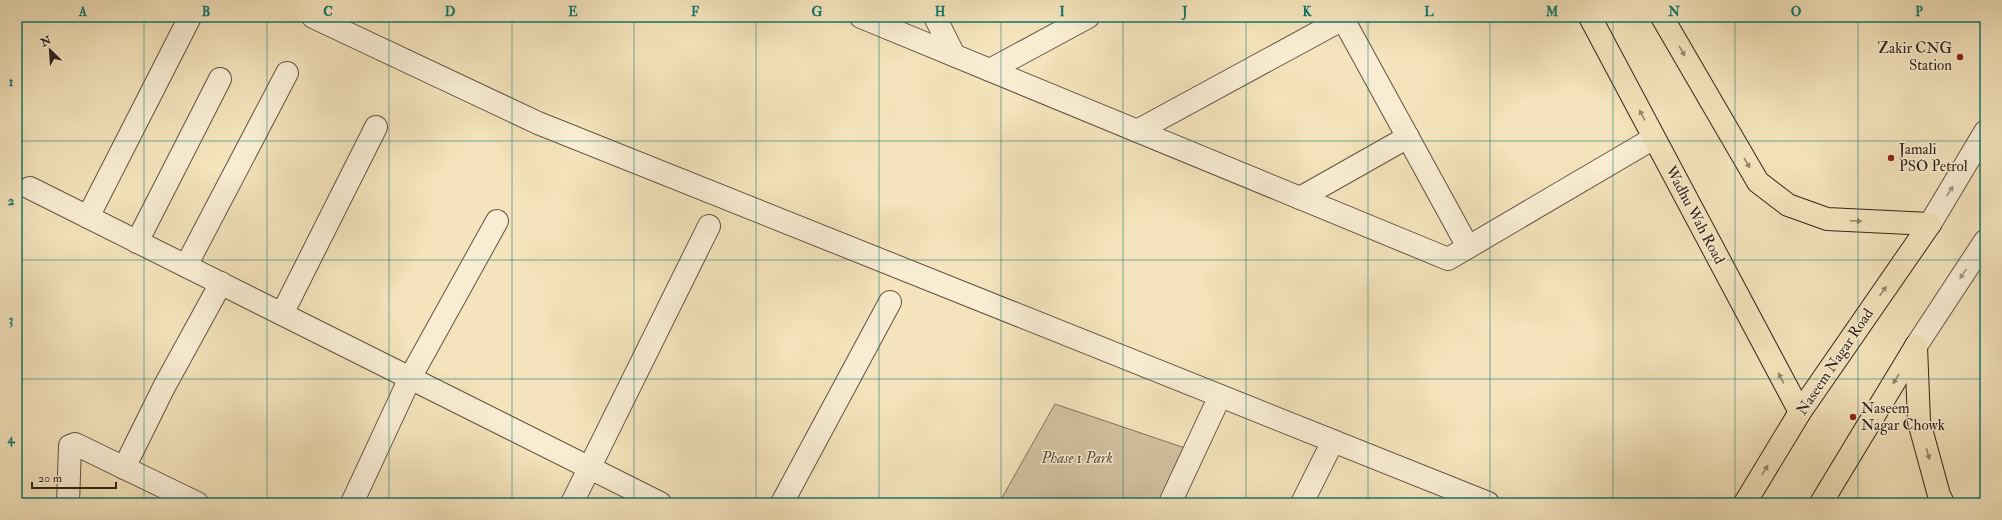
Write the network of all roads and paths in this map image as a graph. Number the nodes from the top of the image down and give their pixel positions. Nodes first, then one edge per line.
1 (190, 17) edge
2 (313, 17) edge
3 (861, 17) edge
4 (935, 17) edge
5 (1088, 17) edge
6 (1590, 17) edge
7 (1662, 17) edge
8 (1342, 18) edge
9 (954, 56) junction
10 (990, 70) junction
11 (287, 73) dead end
12 (220, 79) dead end
13 (376, 127) dead end
14 (1137, 131) junction
15 (1985, 132) edge
16 (1408, 137) junction
17 (1654, 138) junction
18 (30, 188) dead end
19 (1300, 198) junction
20 (88, 217) junction
21 (497, 221) dead end
22 (1930, 224) junction
23 (708, 226) dead end
24 (138, 242) junction
25 (1985, 242) edge
26 (1468, 247) junction
27 (186, 266) junction
28 (221, 284) junction
29 (890, 302) dead end
30 (282, 314) junction
31 (1916, 346) junction
32 (410, 378) junction
33 (1220, 396) junction
34 (1800, 412) junction
35 (1333, 441) junction
36 (124, 468) junction
37 (590, 468) junction
38 (162, 496) edge
39 (1307, 501) edge
40 (68, 503) edge
41 (197, 503) edge
42 (352, 503) edge
43 (572, 503) edge
44 (660, 503) edge
45 (782, 503) edge
46 (1170, 503) edge
47 (1488, 503) edge
48 (1745, 503) edge
49 (1821, 503) edge
50 (1943, 503) edge

1 - 20 street
2 - 33 street
3 - 9 street
4 - 9 street
5 - 10 street
17 -> 6 main road, Wadhu Wah Road
7 -> 22 main road
8 - 14 street
8 - 16 street
9 - 10 street
10 - 14 street
11 - 27 street
12 - 24 street
13 - 30 street
14 - 19 street
22 -> 15 street
16 - 19 street
16 - 26 street
17 - 26 street
34 -> 17 main road, Wadhu Wah Road
18 - 20 street
19 - 26 street
20 - 24 street
21 - 32 street
34 -> 22 main road, Naseem Nagar Road
23 - 37 street
24 - 27 street
25 -> 31 street
27 - 28 street
28 - 30 street
28 - 36 street
29 - 45 street
30 - 32 street
31 -> 49 main road
31 -> 50 main road
32 - 37 street
32 - 42 street
33 - 35 street
33 - 46 street
48 -> 34 main road, Naseem Nagar Road
35 - 39 street
35 - 47 street
36 - 38 street
36 - 40 street
37 - 43 street
37 - 44 street
38 - 41 street

